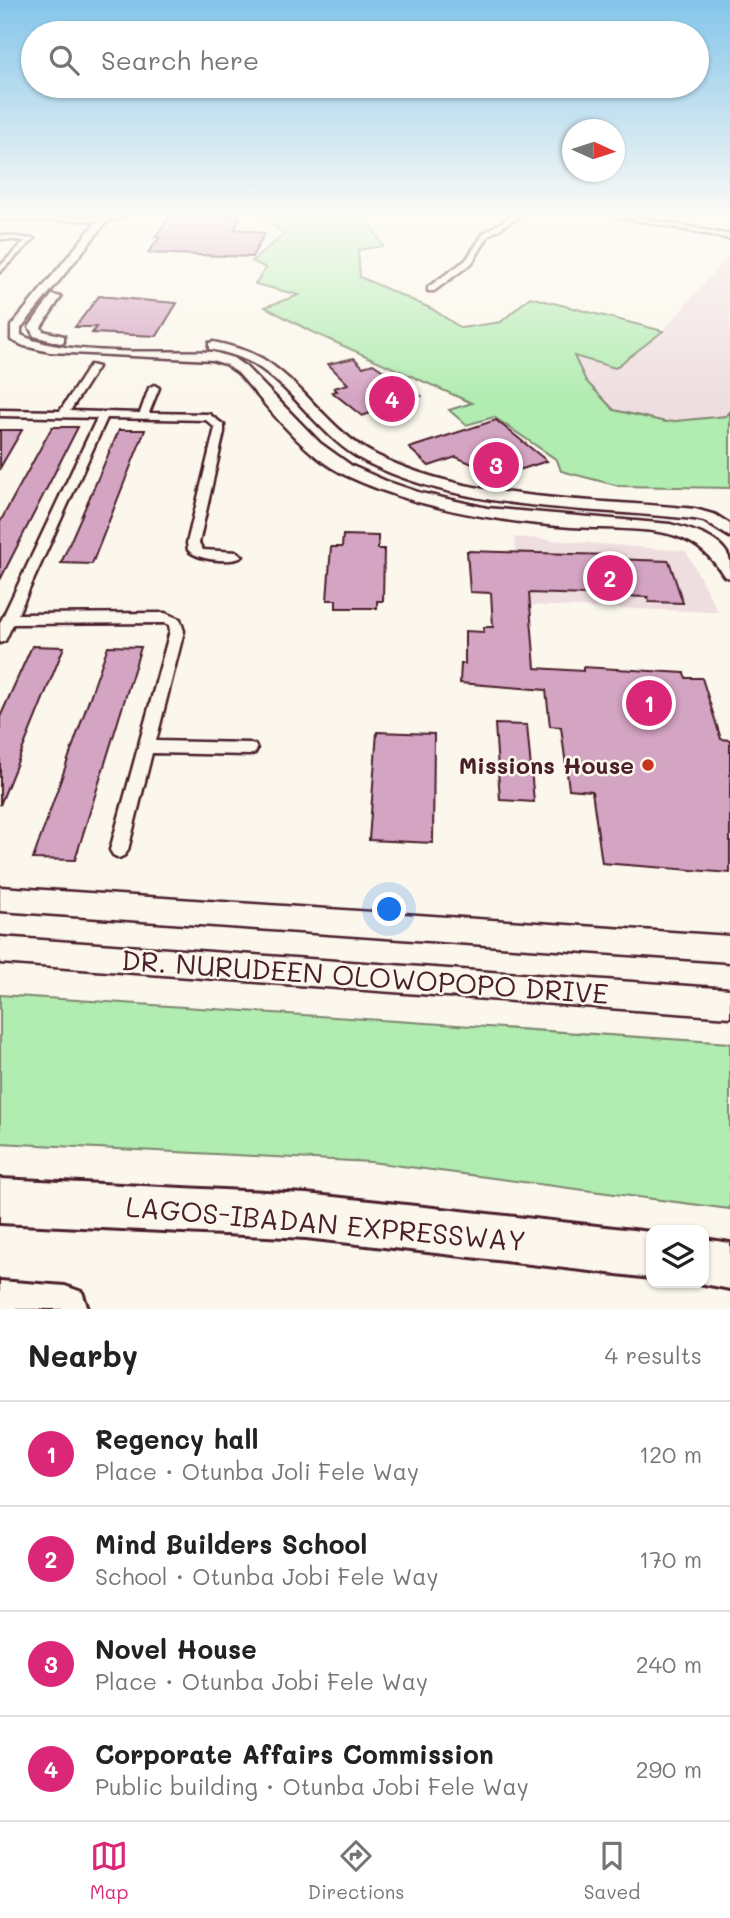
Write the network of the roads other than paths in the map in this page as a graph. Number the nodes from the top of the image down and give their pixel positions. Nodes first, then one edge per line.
1 (59, 277) edge
2 (69, 277) edge
3 (447, 277) edge
4 (431, 289) dead end
5 (147, 348) junction
6 (93, 367) dead end
7 (154, 388) dead end
8 (0, 413) edge
9 (64, 413) junction
10 (104, 414) junction
11 (144, 415) junction
12 (730, 532) edge
13 (237, 556) dead end
14 (730, 572) edge
15 (9, 619) junction
16 (0, 638) edge
17 (147, 747) junction
18 (249, 749) dead end
19 (119, 850) dead end
20 (0, 899) edge
21 (730, 948) edge
22 (0, 950) edge
23 (730, 1003) edge
24 (0, 1201) edge
25 (646, 1254) edge
26 (709, 1263) edge
27 (730, 1266) edge
28 (0, 1304) edge
29 (65, 1309) edge

1 - 5 street
2 - 5 street
3 - 4 street
5 - 12 street
5 - 14 street
6 - 9 street
7 - 11 street
8 - 9 street
9 - 10 street
10 - 11 street
10 - 15 street
11 - 13 street
15 - 16 street
15 - 17 street
17 - 18 street
17 - 19 street
20 - 21 street
22 - 23 street, DR. NURUDEEN OLOWOPOPO DRIVE
24 - 25 highway, LAGOS-IBADAN EXPRESSWAY
26 - 27 highway
28 - 29 highway

